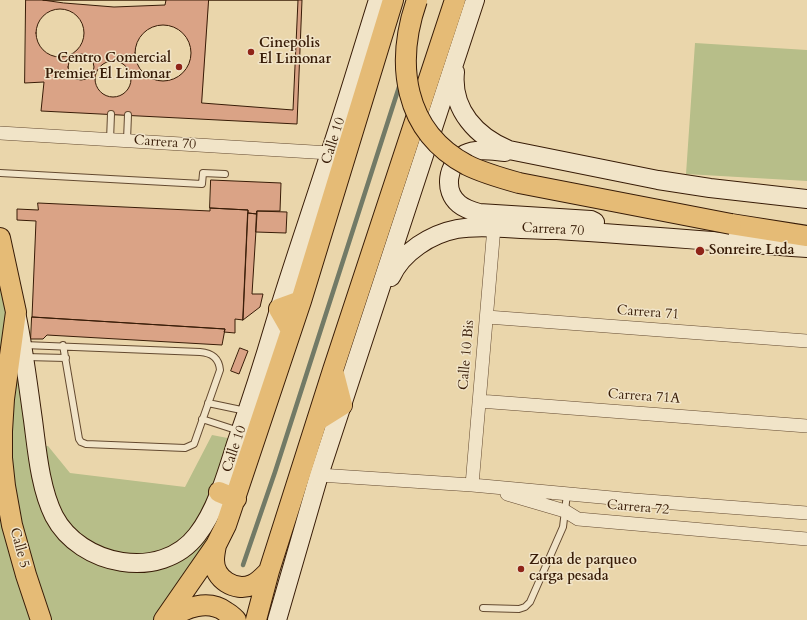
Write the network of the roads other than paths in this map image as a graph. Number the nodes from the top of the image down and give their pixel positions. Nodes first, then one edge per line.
1 (378, 0) edge
2 (393, 0) edge
3 (416, 0) edge
4 (455, 0) edge
5 (475, 0) edge
6 (459, 51) junction
7 (111, 114) dead end
8 (128, 115) dead end
9 (0, 133) edge
10 (110, 140) junction
11 (127, 140) junction
12 (330, 153) junction
13 (524, 154) junction
14 (0, 173) edge
15 (225, 174) dead end
16 (807, 199) edge
17 (494, 227) junction
18 (618, 233) junction
19 (807, 236) edge
20 (0, 238) edge
21 (807, 248) edge
22 (300, 301) junction
23 (279, 309) junction
24 (16, 312) junction
25 (486, 317) junction
26 (291, 330) junction
27 (807, 341) edge
28 (63, 346) junction
29 (362, 346) junction
30 (24, 351) junction
31 (66, 358) junction
32 (333, 370) junction
33 (479, 401) junction
34 (208, 403) junction
35 (342, 405) junction
36 (248, 412) junction
37 (202, 419) junction
38 (318, 420) junction
39 (807, 426) edge
40 (240, 432) junction
41 (318, 475) junction
42 (472, 485) junction
43 (567, 494) junction
44 (228, 495) junction
45 (565, 510) junction
46 (807, 514) edge
47 (807, 539) edge
48 (216, 545) junction
49 (269, 571) junction
50 (482, 608) dead end
51 (42, 620) edge
52 (164, 620) edge
53 (169, 620) edge
54 (236, 620) edge
55 (256, 620) edge
56 (278, 620) edge

1 - 12 street, Calle 10
2 - 22 main road, Calle 10
3 - 19 main road, bridge
4 - 32 main road
5 - 6 street
6 - 13 street
6 - 29 street
7 - 10 lane
8 - 11 lane
9 - 10 street, Carrera 70
10 - 11 street, Carrera 70
11 - 12 street, Carrera 70
12 - 23 street, Calle 10
13 - 16 street
13 - 18 street
14 - 15 lane
17 - 18 street, Carrera 70
17 - 25 street, Calle 10 Bis
17 - 29 street, Carrera 70
18 - 21 street, Carrera 70
20 - 24 main road, Calle 5
22 - 23 main road
22 - 26 main road, Calle 10
23 - 26 main road
23 - 36 street, Calle 10
24 - 30 street, Calle 10
24 - 51 main road, Calle 5
25 - 27 street, Carrera 71
25 - 33 street, Calle 10 Bis
26 - 44 main road, Calle 10
28 - 30 lane
28 - 31 lane
28 - 34 lane
29 - 35 street
30 - 31 lane
30 - 44 street, Calle 10
31 - 37 lane
32 - 35 main road
32 - 38 main road
33 - 39 street, Carrera 71A
33 - 42 street, Calle 10 Bis
34 - 36 lane
34 - 37 lane
35 - 38 main road
35 - 41 street
36 - 40 street, Calle 10
37 - 40 lane
38 - 49 main road
40 - 44 street, Calle 10
41 - 42 street, Carrera 72
41 - 56 street
42 - 43 street, Carrera 72
42 - 45 street, Carrera 72
43 - 45 lane
43 - 46 street, Carrera 72
44 - 48 main road, Calle 10
45 - 47 street, Carrera 72
45 - 50 lane
48 - 49 main road
48 - 52 main road, Calle 10
49 - 55 main road
53 - 54 main road

